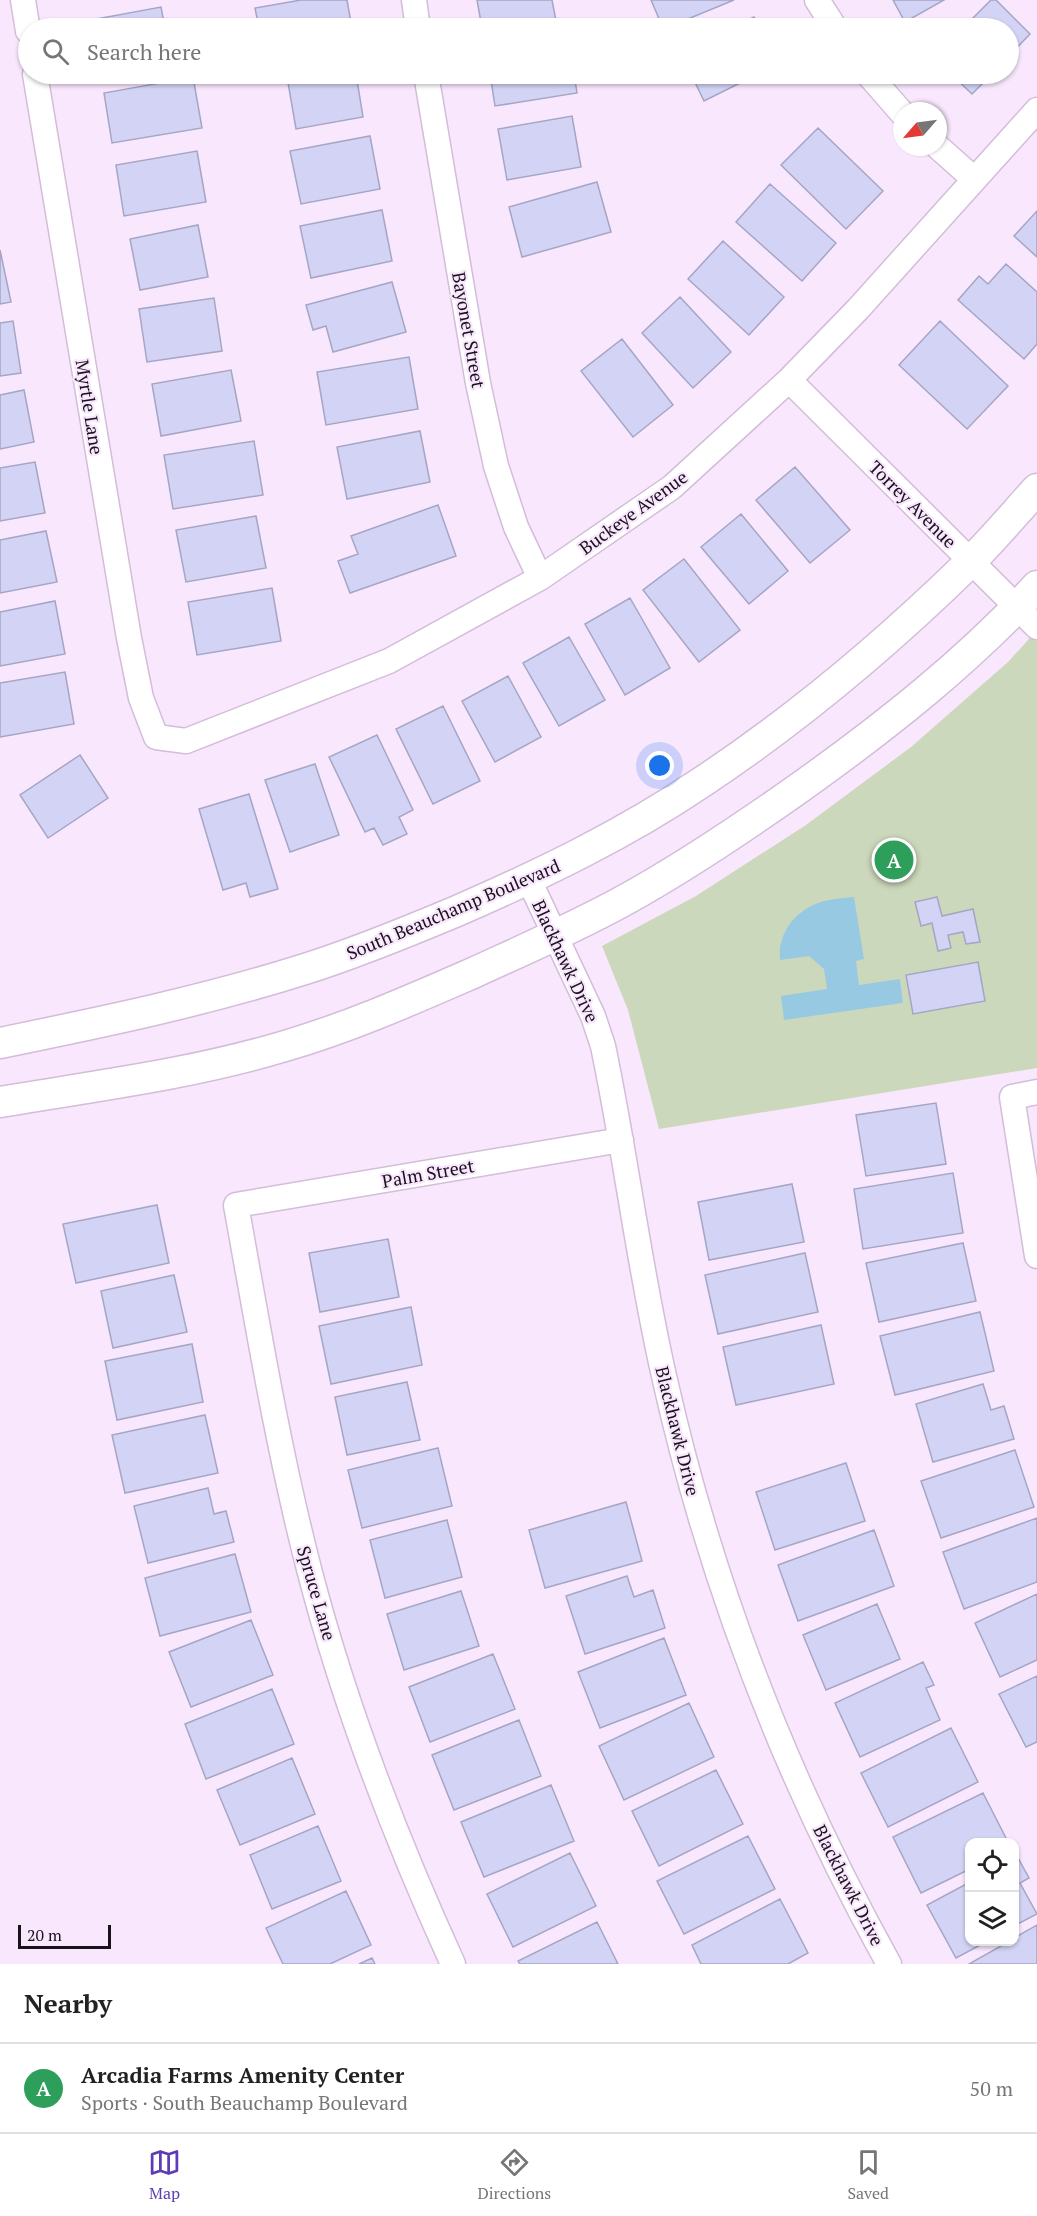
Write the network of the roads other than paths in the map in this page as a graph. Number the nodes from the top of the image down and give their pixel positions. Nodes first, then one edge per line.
1 (23, 0) edge
2 (414, 0) edge
3 (817, 0) edge
4 (26, 18) edge
5 (417, 18) edge
6 (829, 18) edge
7 (37, 84) edge
8 (428, 84) edge
9 (877, 84) edge
10 (893, 103) edge
11 (1037, 110) edge
12 (947, 155) edge
13 (974, 179) junction
14 (789, 380) junction
15 (1037, 489) edge
16 (970, 562) junction
17 (540, 578) junction
18 (1037, 586) edge
19 (1027, 618) edge
20 (156, 737) joint
21 (529, 880) junction
22 (556, 935) junction
23 (0, 1043) edge
24 (1037, 1092) edge
25 (0, 1102) edge
26 (621, 1140) junction
27 (236, 1205) joint
28 (1037, 1256) edge
29 (453, 1964) edge
30 (889, 1964) edge

1 - 4 street
2 - 5 street
3 - 6 street
7 - 20 street, Myrtle Lane
8 - 17 street, Bayonet Street
9 - 10 street
11 - 13 street, Buckeye Avenue
12 - 13 street
13 - 14 street, Buckeye Avenue
14 - 16 street, Torrey Avenue
14 - 17 street, Buckeye Avenue
15 - 16 street, South Beauchamp Boulevard
16 - 19 street, Torrey Avenue
16 - 21 street, South Beauchamp Boulevard
17 - 20 street, Buckeye Avenue
18 - 19 street
19 - 22 street
21 - 22 street, Blackhawk Drive
21 - 23 street, South Beauchamp Boulevard
22 - 25 street
22 - 26 street, Blackhawk Drive
24 - 28 street
26 - 27 street, Palm Street
26 - 30 street, Blackhawk Drive
27 - 29 street, Spruce Lane

